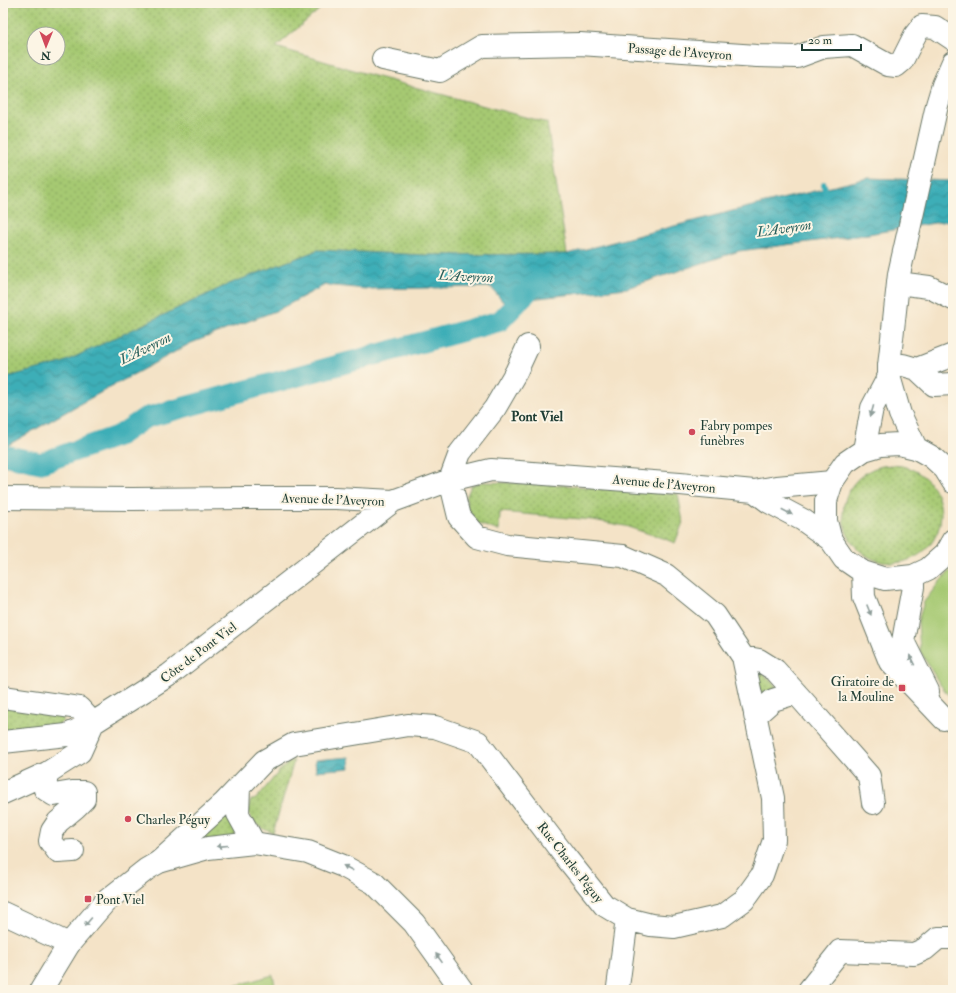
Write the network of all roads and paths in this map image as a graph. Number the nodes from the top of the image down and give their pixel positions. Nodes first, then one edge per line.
1 (953, 39) edge
2 (383, 58) dead end
3 (953, 62) edge
4 (898, 278) junction
5 (953, 299) edge
6 (528, 346) dead end
7 (953, 355) edge
8 (917, 369) junction
9 (889, 371) junction
10 (944, 384) edge
11 (953, 400) edge
12 (916, 448) junction
13 (864, 450) junction
14 (450, 480) junction
15 (832, 482) junction
16 (953, 482) edge
17 (754, 491) junction
18 (3, 498) edge
19 (393, 501) junction
20 (831, 540) junction
21 (953, 540) edge
22 (863, 572) junction
23 (912, 576) junction
24 (743, 657) junction
25 (796, 693) junction
26 (3, 697) edge
27 (755, 716) junction
28 (94, 723) junction
29 (949, 725) edge
30 (3, 742) edge
31 (47, 773) junction
32 (239, 787) junction
33 (3, 793) edge
34 (873, 803) dead end
35 (254, 843) junction
36 (73, 851) dead end
37 (159, 862) junction
38 (3, 913) edge
39 (627, 919) junction
40 (953, 938) edge
41 (69, 944) junction
42 (618, 987) dead end
43 (41, 990) edge
44 (462, 990) edge
45 (809, 990) edge

1 - 2 street, Passage de l'Aveyron
3 - 4 street
4 - 5 street
4 - 9 street
6 - 14 street
7 - 8 street
8 - 9 street
8 - 10 street
9 - 12 street
9 -> 13 street
10 - 11 street
12 - 13 street
12 - 16 street
13 - 15 street
14 - 17 street, Avenue de l'Aveyron
14 - 19 street, Avenue de l'Aveyron
14 - 24 street, Rue Charles Péguy
15 - 17 street, Avenue de l'Aveyron
15 - 20 street
17 -> 20 street
18 - 19 street, Avenue de l'Aveyron
19 - 28 street, Côte de Pont Viel
20 - 22 street
21 - 23 street
22 - 23 street
22 -> 29 street
29 -> 23 street
24 - 25 street
24 - 27 street, Rue Charles Péguy
25 - 27 street
25 - 34 street
26 - 28 street
27 - 39 street, Rue Charles Péguy
28 - 30 street, Côte de Pont Viel
28 - 31 street
31 - 33 street
31 - 36 street
32 - 35 street
32 - 37 street, Rue Charles Péguy
32 - 39 street, Rue Charles Péguy
35 -> 37 street
44 -> 35 street
37 -> 41 street
38 - 41 street
39 - 42 street
40 - 45 street
41 - 43 street

